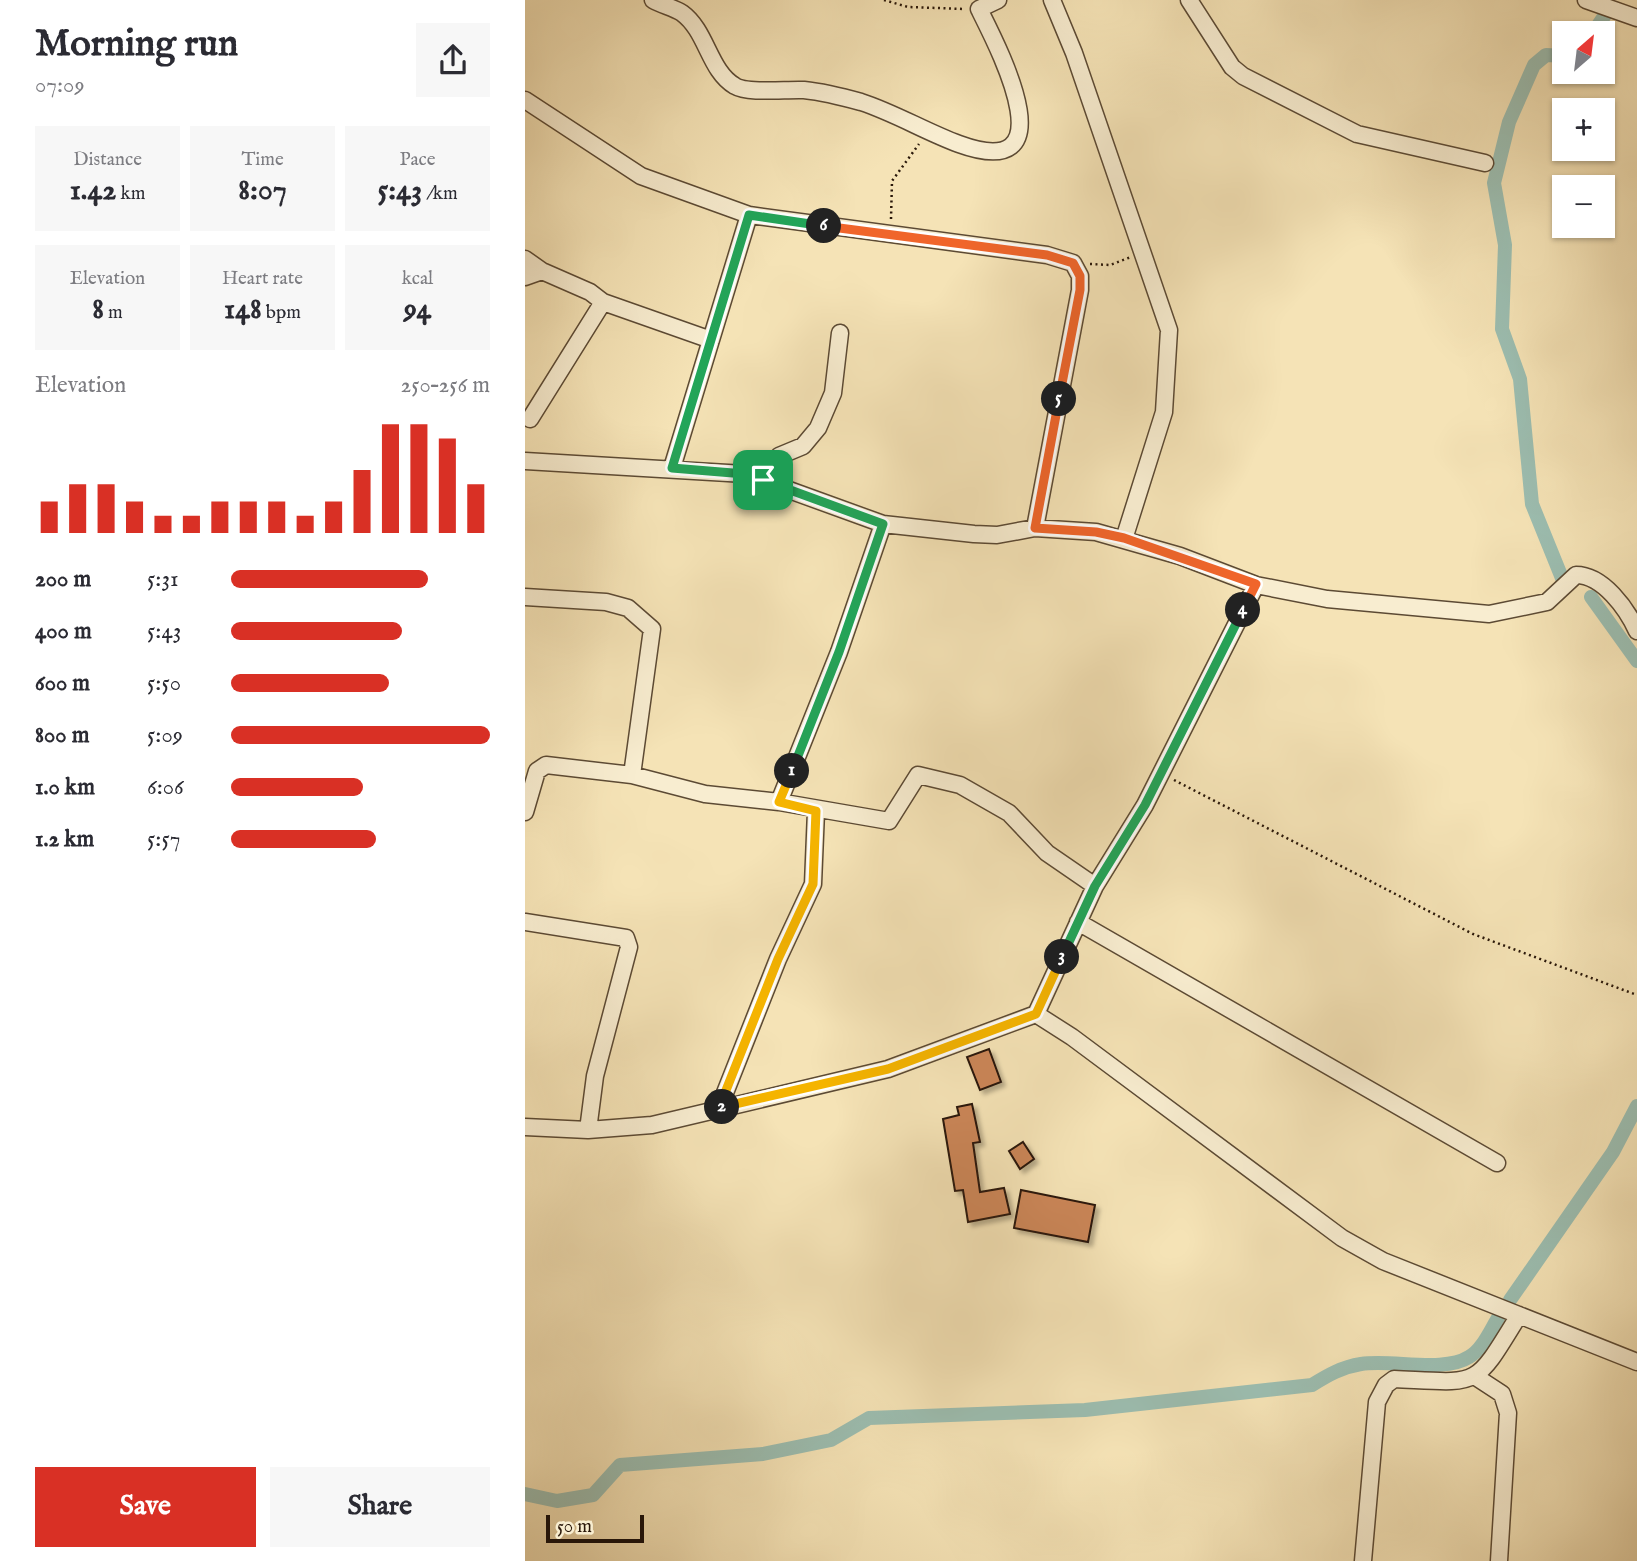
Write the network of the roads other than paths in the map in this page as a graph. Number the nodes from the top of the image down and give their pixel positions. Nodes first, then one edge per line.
1 (653, 0) edge
2 (998, 0) edge
3 (1052, 0) edge
4 (1189, 0) edge
5 (1586, 0) edge
6 (1637, 18) edge
7 (525, 100) edge
8 (1485, 163) dead end
9 (749, 215) junction
10 (525, 259) edge
11 (542, 271) junction
12 (525, 277) edge
13 (603, 302) junction
14 (841, 332) dead end
15 (711, 340) junction
16 (530, 419) dead end
17 (525, 461) edge
18 (672, 468) junction
19 (763, 480) junction
20 (883, 524) junction
21 (1035, 528) junction
22 (1124, 538) junction
23 (1256, 584) junction
24 (525, 597) edge
25 (1637, 631) edge
26 (632, 775) junction
27 (779, 802) junction
28 (525, 811) edge
29 (816, 811) junction
30 (1095, 886) junction
31 (525, 922) edge
32 (1078, 922) junction
33 (1036, 1014) junction
34 (719, 1108) junction
35 (525, 1128) edge
36 (588, 1129) junction
37 (1497, 1163) dead end
38 (1519, 1315) junction
39 (1637, 1362) edge
40 (1476, 1377) junction
41 (1363, 1561) edge
42 (1499, 1561) edge

1 - 2 street
3 - 22 street
4 - 8 street
5 - 6 street
7 - 9 street
9 - 15 street
9 - 21 street
10 - 11 street
11 - 12 street
11 - 13 street
13 - 15 street
13 - 16 street
14 - 19 street
15 - 18 street
17 - 18 street
18 - 19 street
19 - 20 street
20 - 21 street
20 - 27 street
21 - 22 street
22 - 23 street
23 - 25 street
23 - 30 street
24 - 26 street
26 - 27 street
26 - 28 street
27 - 29 street
29 - 30 street
29 - 34 street
30 - 32 street
31 - 36 street
32 - 33 street
32 - 37 street
33 - 34 street
33 - 38 street
34 - 36 street
35 - 36 street
38 - 39 street
38 - 40 street
40 - 41 street
40 - 42 street

